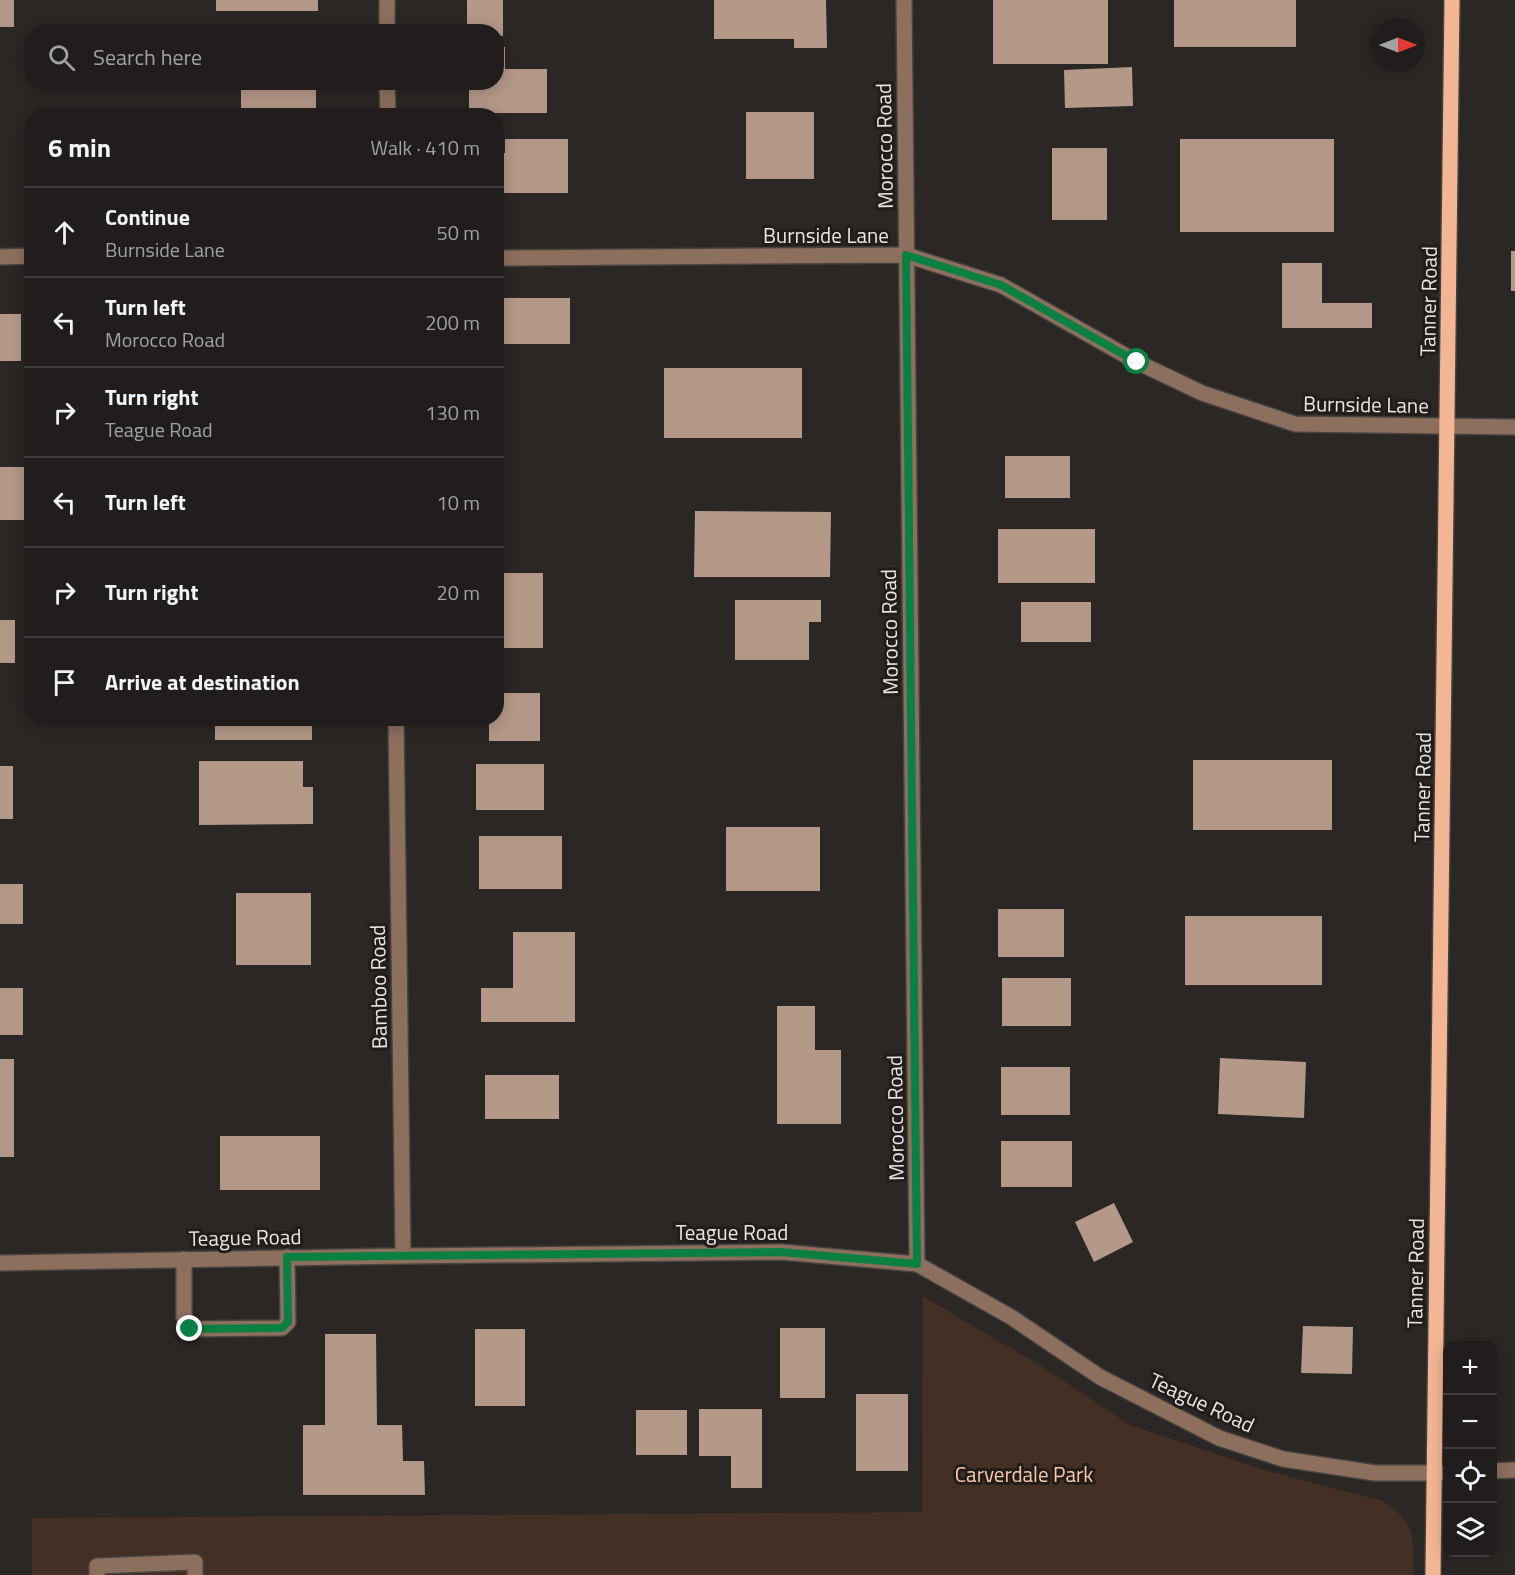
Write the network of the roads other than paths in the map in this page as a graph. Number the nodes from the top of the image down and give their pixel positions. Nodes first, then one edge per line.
1 (387, 0) edge
2 (904, 0) edge
3 (1452, 0) edge
4 (387, 24) edge
5 (387, 90) edge
6 (388, 108) edge
7 (906, 255) junction
8 (0, 256) edge
9 (24, 256) edge
10 (504, 258) edge
11 (1448, 427) junction
12 (1515, 427) edge
13 (396, 726) edge
14 (403, 1256) junction
15 (287, 1257) junction
16 (184, 1259) junction
17 (0, 1263) edge
18 (917, 1264) junction
19 (1515, 1470) edge
20 (1497, 1471) edge
21 (1440, 1473) edge
22 (97, 1575) edge
23 (195, 1575) edge
24 (1433, 1575) edge

1 - 4 street
2 - 7 street, Morocco Road
3 - 11 main road, Tanner Road
5 - 6 street
7 - 10 street, Burnside Lane
7 - 11 street, Burnside Lane
7 - 18 street, Morocco Road
8 - 9 street
11 - 12 street, Burnside Lane
11 - 21 main road, Tanner Road
13 - 14 street, Bamboo Road
14 - 15 street, Teague Road
14 - 18 street, Teague Road
15 - 16 street, Teague Road
15 - 16 street
16 - 17 street, Teague Road
18 - 21 street, Teague Road
19 - 20 street
21 - 24 main road, Tanner Road
22 - 23 street

